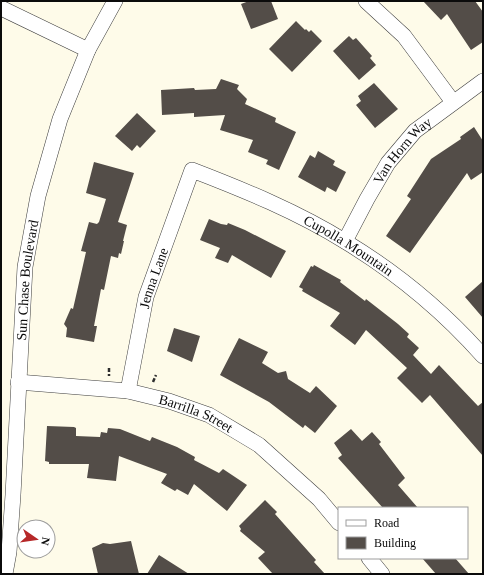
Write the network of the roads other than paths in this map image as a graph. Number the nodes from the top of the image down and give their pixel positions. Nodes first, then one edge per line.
1 (115, 1) edge
2 (366, 1) edge
3 (1, 8) edge
4 (88, 50) junction
5 (483, 82) edge
6 (453, 102) junction
7 (192, 170) joint
8 (345, 241) junction
9 (483, 356) edge
10 (18, 382) junction
11 (128, 391) junction
12 (338, 522) edge
13 (370, 559) edge
14 (5, 574) edge
15 (382, 574) edge

1 - 4 street, Sun Chase Boulevard
2 - 6 street
3 - 4 street
4 - 10 street, Sun Chase Boulevard
5 - 6 street, Van Horn Way
6 - 8 street, Van Horn Way
7 - 8 street, Cupolla Mountain
7 - 11 street, Jenna Lane
8 - 9 street, Cupolla Mountain
10 - 11 street, Barrilla Street
10 - 14 street, Sun Chase Boulevard
11 - 12 street, Barrilla Street
13 - 15 street

